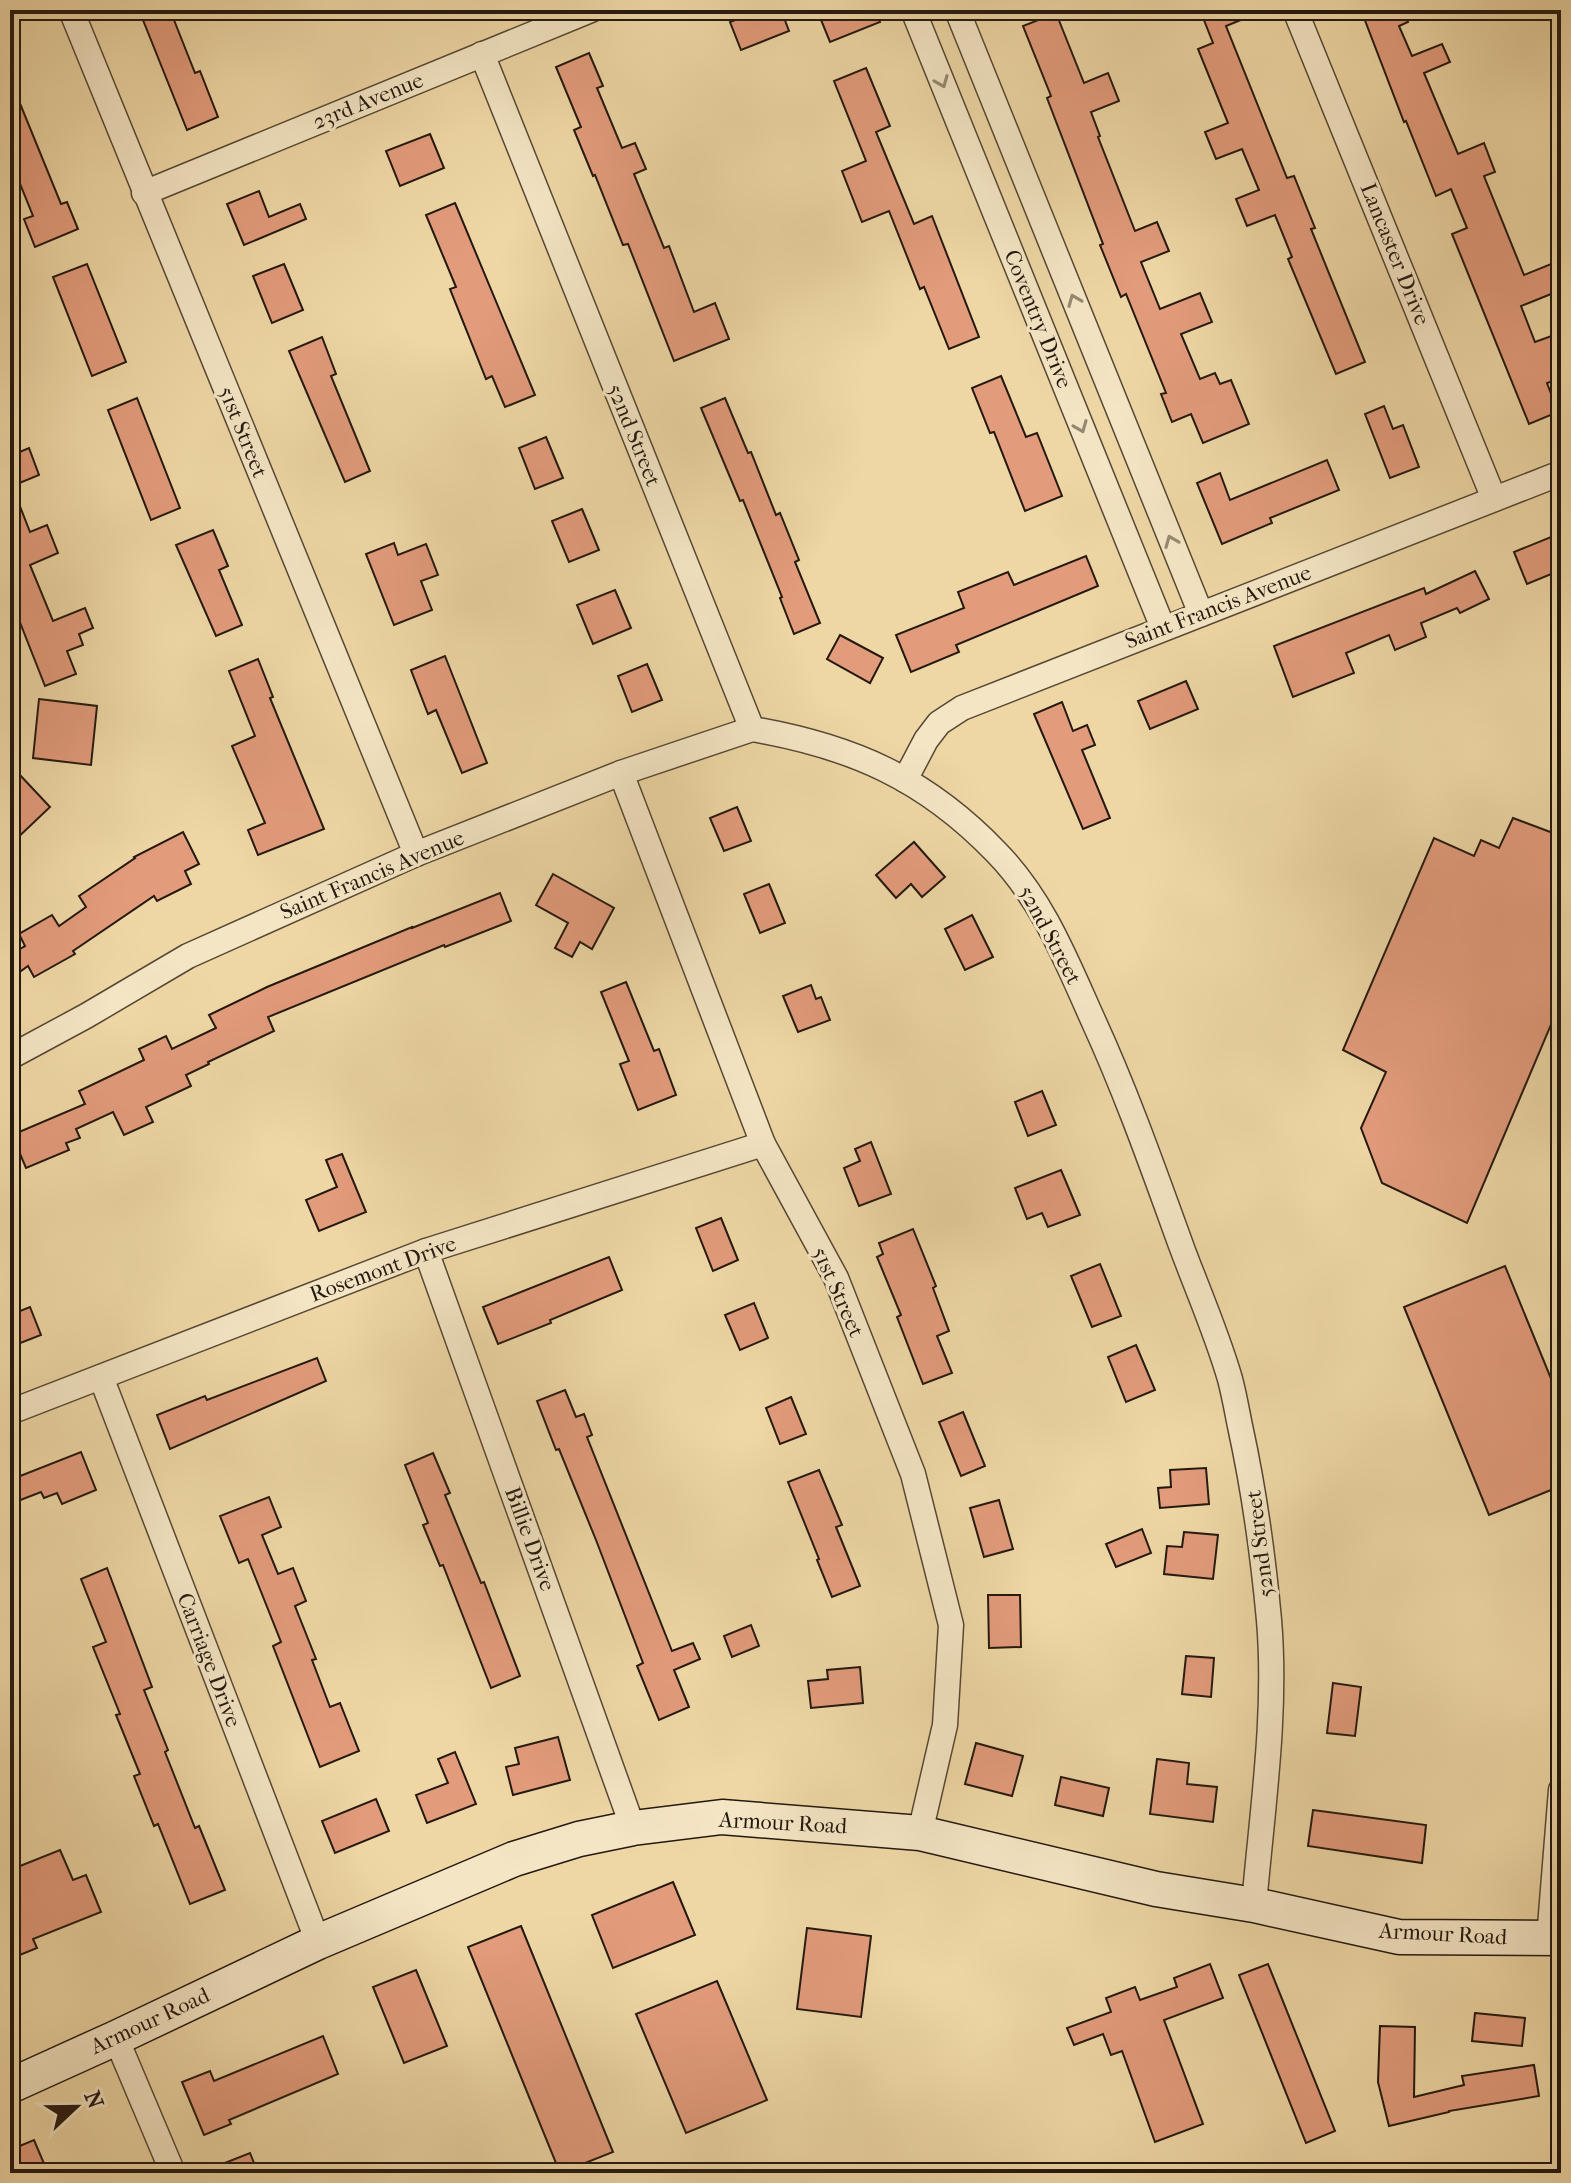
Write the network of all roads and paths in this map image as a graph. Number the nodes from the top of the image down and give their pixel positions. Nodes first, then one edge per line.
1 (71, 10) edge
2 (591, 10) edge
3 (913, 10) edge
4 (957, 10) edge
5 (1295, 10) edge
6 (482, 54) junction
7 (144, 193) junction
8 (1561, 473) edge
9 (1494, 499) junction
10 (1201, 614) junction
11 (1163, 628) junction
12 (752, 729) junction
13 (621, 773) junction
14 (905, 780) junction
15 (416, 854) junction
16 (10, 1057) edge
17 (763, 1144) junction
18 (426, 1251) junction
19 (101, 1377) junction
20 (10, 1412) edge
21 (1561, 1790) edge
22 (633, 1828) junction
23 (920, 1833) junction
24 (1254, 1905) junction
25 (1555, 1938) edge
26 (318, 1942) junction
27 (116, 2038) junction
28 (10, 2086) edge
29 (173, 2173) edge

1 - 7 street, 51st Street
2 - 6 street, 23rd Avenue
3 -> 11 street, Coventry Drive
10 -> 4 street, Coventry Drive
5 - 9 street, Lancaster Drive
6 - 7 street, 23rd Avenue
6 - 12 street, 52nd Street
7 - 15 street, 51st Street
8 - 9 street, Saint Francis Avenue
9 - 10 street, Saint Francis Avenue
10 - 11 street, Saint Francis Avenue
11 - 14 street, Saint Francis Avenue
12 - 13 street, Saint Francis Avenue
12 - 14 street, 52nd Street
13 - 15 street, Saint Francis Avenue
13 - 17 street, 51st Street
14 - 24 street, 52nd Street
15 - 16 street, Saint Francis Avenue
17 - 18 street, Rosemont Drive
17 - 23 street, 51st Street
18 - 19 street, Rosemont Drive
18 - 22 street, Billie Drive
19 - 20 street, Rosemont Drive
19 - 26 street, Carriage Drive
21 - 25 street, Armour Road
22 - 23 street, Armour Road
22 - 26 street, Armour Road
23 - 24 street, Armour Road
24 - 25 street, Armour Road
26 - 27 street, Armour Road
27 - 28 street, Armour Road
27 - 29 street

